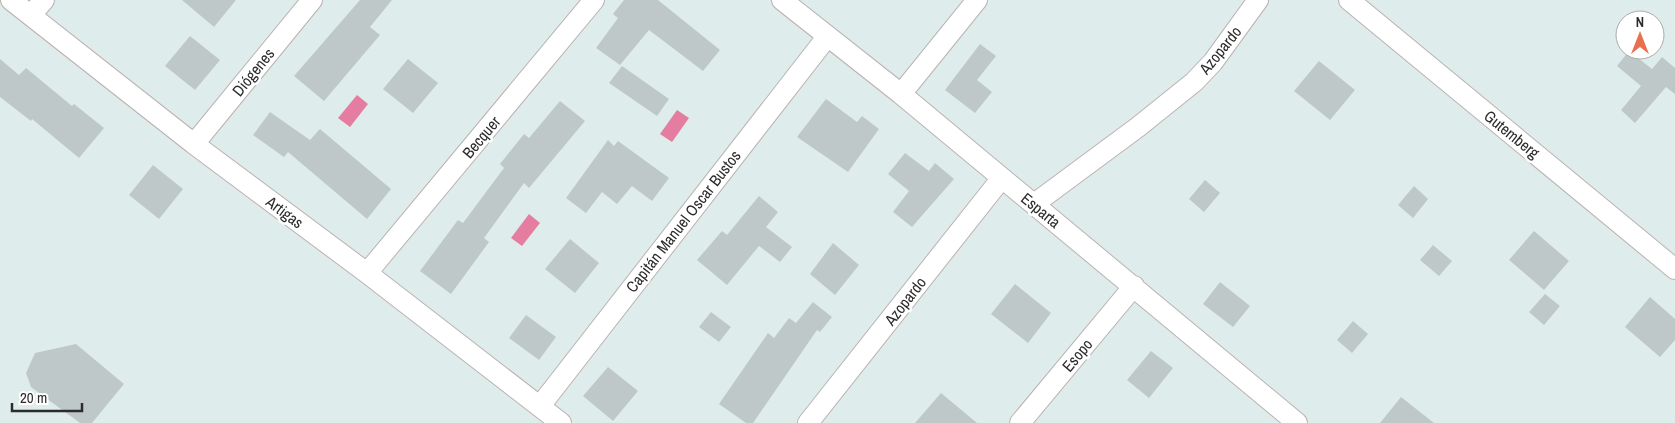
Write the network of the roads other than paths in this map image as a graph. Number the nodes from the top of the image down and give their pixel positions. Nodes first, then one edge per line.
1 (11, 0) edge
2 (44, 0) edge
3 (312, 0) edge
4 (594, 0) edge
5 (782, 0) edge
6 (977, 0) edge
7 (1258, 0) edge
8 (1349, 0) edge
9 (31, 16) junction
10 (827, 37) junction
11 (901, 94) junction
12 (194, 144) junction
13 (1001, 178) junction
14 (1034, 204) junction
15 (1675, 268) edge
16 (367, 273) junction
17 (1134, 286) junction
18 (540, 406) junction
19 (1290, 421) edge
20 (561, 423) edge
21 (808, 423) edge
22 (1020, 423) edge

1 - 9 street, Artigas
2 - 9 street
3 - 12 street, Diógenes
4 - 16 street, Becquer
5 - 10 street, Esparta
6 - 11 street
7 - 14 street, Azopardo
8 - 15 street, Gutemberg
9 - 12 street, Artigas
10 - 11 street, Esparta
10 - 18 street, Capitán Manuel Oscar Bustos
11 - 13 street, Esparta
12 - 16 street, Artigas
13 - 14 street, Esparta
13 - 21 street, Azopardo
14 - 17 street, Esparta
16 - 18 street, Artigas
17 - 19 street, Esparta
17 - 22 street, Esopo
18 - 20 street, Artigas

